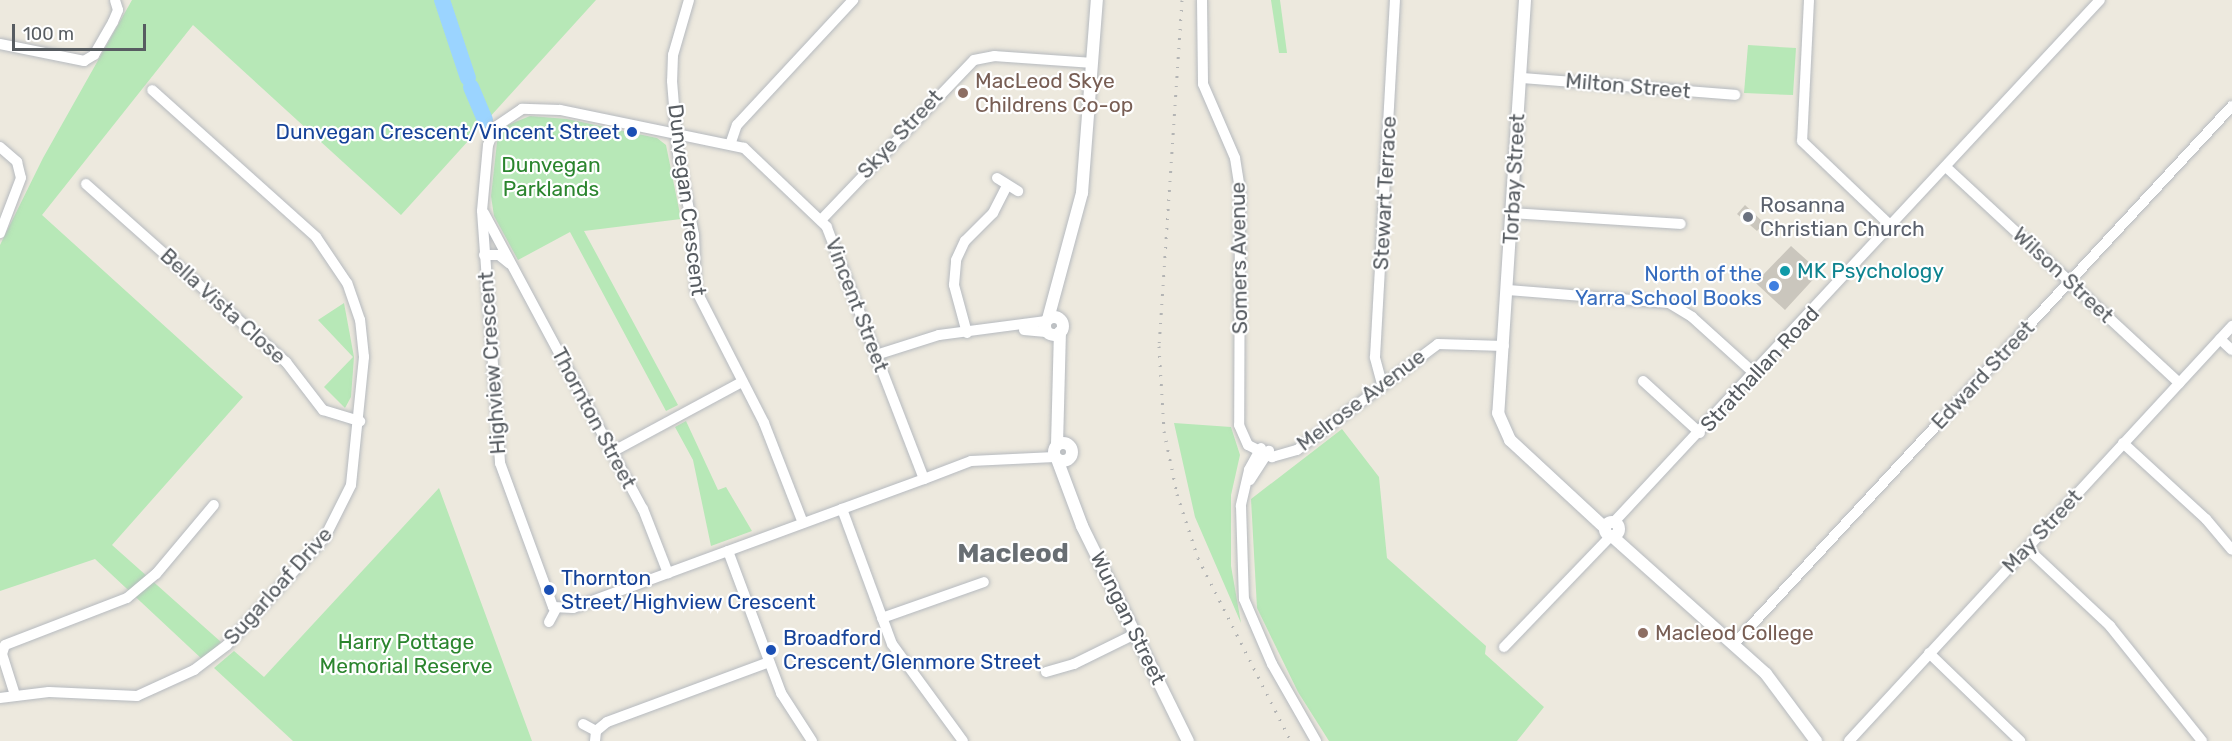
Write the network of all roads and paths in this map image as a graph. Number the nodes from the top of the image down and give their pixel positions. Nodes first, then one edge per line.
1 (115, 0) edge
2 (689, 0) edge
3 (853, 0) edge
4 (1097, 0) edge
5 (1202, 0) edge
6 (1395, 0) edge
7 (1525, 0) edge
8 (1809, 0) edge
9 (2094, 2) edge
10 (0, 44) edge
11 (1092, 63) junction
12 (1521, 78) junction
13 (152, 90) dead end
14 (1735, 95) dead end
15 (2232, 106) edge
16 (509, 114) joint
17 (675, 133) junction
18 (731, 142) junction
19 (0, 147) edge
20 (1946, 167) junction
21 (997, 178) dead end
22 (86, 183) dead end
23 (1006, 187) junction
24 (1018, 191) dead end
25 (482, 210) junction
26 (1512, 213) junction
27 (822, 219) junction
28 (1681, 224) dead end
29 (1891, 226) junction
30 (0, 233) edge
31 (498, 237) junction
32 (484, 241) junction
33 (484, 255) junction
34 (512, 266) junction
35 (2070, 281) junction
36 (1508, 290) junction
37 (1052, 326) junction
38 (2232, 326) edge
39 (967, 333) junction
40 (2220, 339) junction
41 (2232, 350) edge
42 (1504, 352) junction
43 (876, 355) junction
44 (1755, 374) junction
45 (742, 381) junction
46 (1642, 381) dead end
47 (2179, 383) junction
48 (1382, 384) junction
49 (360, 421) junction
50 (1700, 433) junction
51 (2123, 443) junction
52 (612, 452) junction
53 (1061, 452) junction
54 (1263, 452) junction
55 (924, 479) junction
56 (214, 505) dead end
57 (842, 509) junction
58 (803, 523) junction
59 (1612, 529) junction
60 (2027, 548) junction
61 (2232, 550) edge
62 (728, 551) junction
63 (668, 573) junction
64 (984, 582) dead end
65 (555, 609) junction
66 (882, 618) junction
67 (549, 622) dead end
68 (1136, 634) junction
69 (1734, 644) junction
70 (1504, 647) dead end
71 (1929, 653) junction
72 (770, 662) junction
73 (1046, 672) dead end
74 (15, 695) junction
75 (0, 698) edge
76 (583, 724) dead end
77 (1809, 729) junction
78 (596, 736) edge
79 (1849, 739) edge
80 (812, 741) edge
81 (963, 741) edge
82 (1188, 741) edge
83 (1316, 741) edge
84 (1816, 741) edge
85 (1822, 741) edge
86 (2019, 741) edge
87 (2202, 741) edge

1 - 10 street
2 - 17 street, Dunvegan Crescent
3 - 18 street
4 - 11 street, Wungan Street
5 - 54 street, Somers Avenue
6 - 48 street, Stewart Terrace
7 - 12 street, Torbay Street
8 - 29 street
9 - 20 street, Strathallan Road
11 - 27 street, Skye Street
11 - 37 street, Wungan Street
12 - 14 street, Milton Street
12 - 26 street, Torbay Street
13 - 49 street, Sugarloaf Drive
15 - 35 street, Edward Street
16 - 17 street, Vincent Street
16 - 25 street, Highview Crescent
17 - 18 street, Vincent Street
17 - 45 street, Dunvegan Crescent
18 - 27 street, Vincent Street
19 - 30 street
20 - 29 street, Strathallan Road
20 - 35 street, Wilson Street
21 - 23 street
22 - 49 street, Bella Vista Close
23 - 24 street
23 - 39 street
25 - 31 street, Thornton Street
25 - 32 street, Highview Crescent
26 - 28 street
26 - 36 street, Torbay Street
27 - 43 street, Vincent Street
29 - 44 street, Strathallan Road
31 - 32 street
31 - 34 street, Thornton Street
32 - 33 street, Highview Crescent
33 - 34 street
33 - 65 street, Highview Crescent
34 - 52 street, Thornton Street
35 - 47 street, Wilson Street
35 - 69 street, Edward Street
36 - 42 street, Torbay Street
36 - 44 street
37 - 39 street
37 - 53 street, Wungan Street
38 - 40 street, May Street
39 - 43 street
40 - 41 street
40 - 47 street, May Street
42 - 48 street, Melrose Avenue
42 - 59 street, Torbay Street
43 - 55 street, Vincent Street
44 - 50 street, Strathallan Road
45 - 52 street
45 - 58 street, Dunvegan Crescent
46 - 50 street
47 - 51 street, May Street
48 - 54 street, Melrose Avenue
49 - 74 street, Sugarloaf Drive
50 - 59 street, Strathallan Road
51 - 60 street, May Street
51 - 61 street
52 - 63 street, Thornton Street
53 - 55 street
53 - 68 street, Wungan Street
54 - 83 street
55 - 57 street
56 - 74 street
57 - 58 street
57 - 66 street
58 - 62 street
59 - 69 street
59 - 70 street, Strathallan Road
60 - 71 street, May Street
60 - 87 street
62 - 63 street
62 - 72 street
63 - 65 street
64 - 66 street
65 - 67 street
66 - 81 street
68 - 73 street
68 - 82 street, Wungan Street
69 - 77 street
71 - 79 street, May Street
71 - 86 street
72 - 78 street
72 - 80 street
74 - 75 street, Sugarloaf Drive
76 - 78 street
77 - 84 street
77 - 85 street

